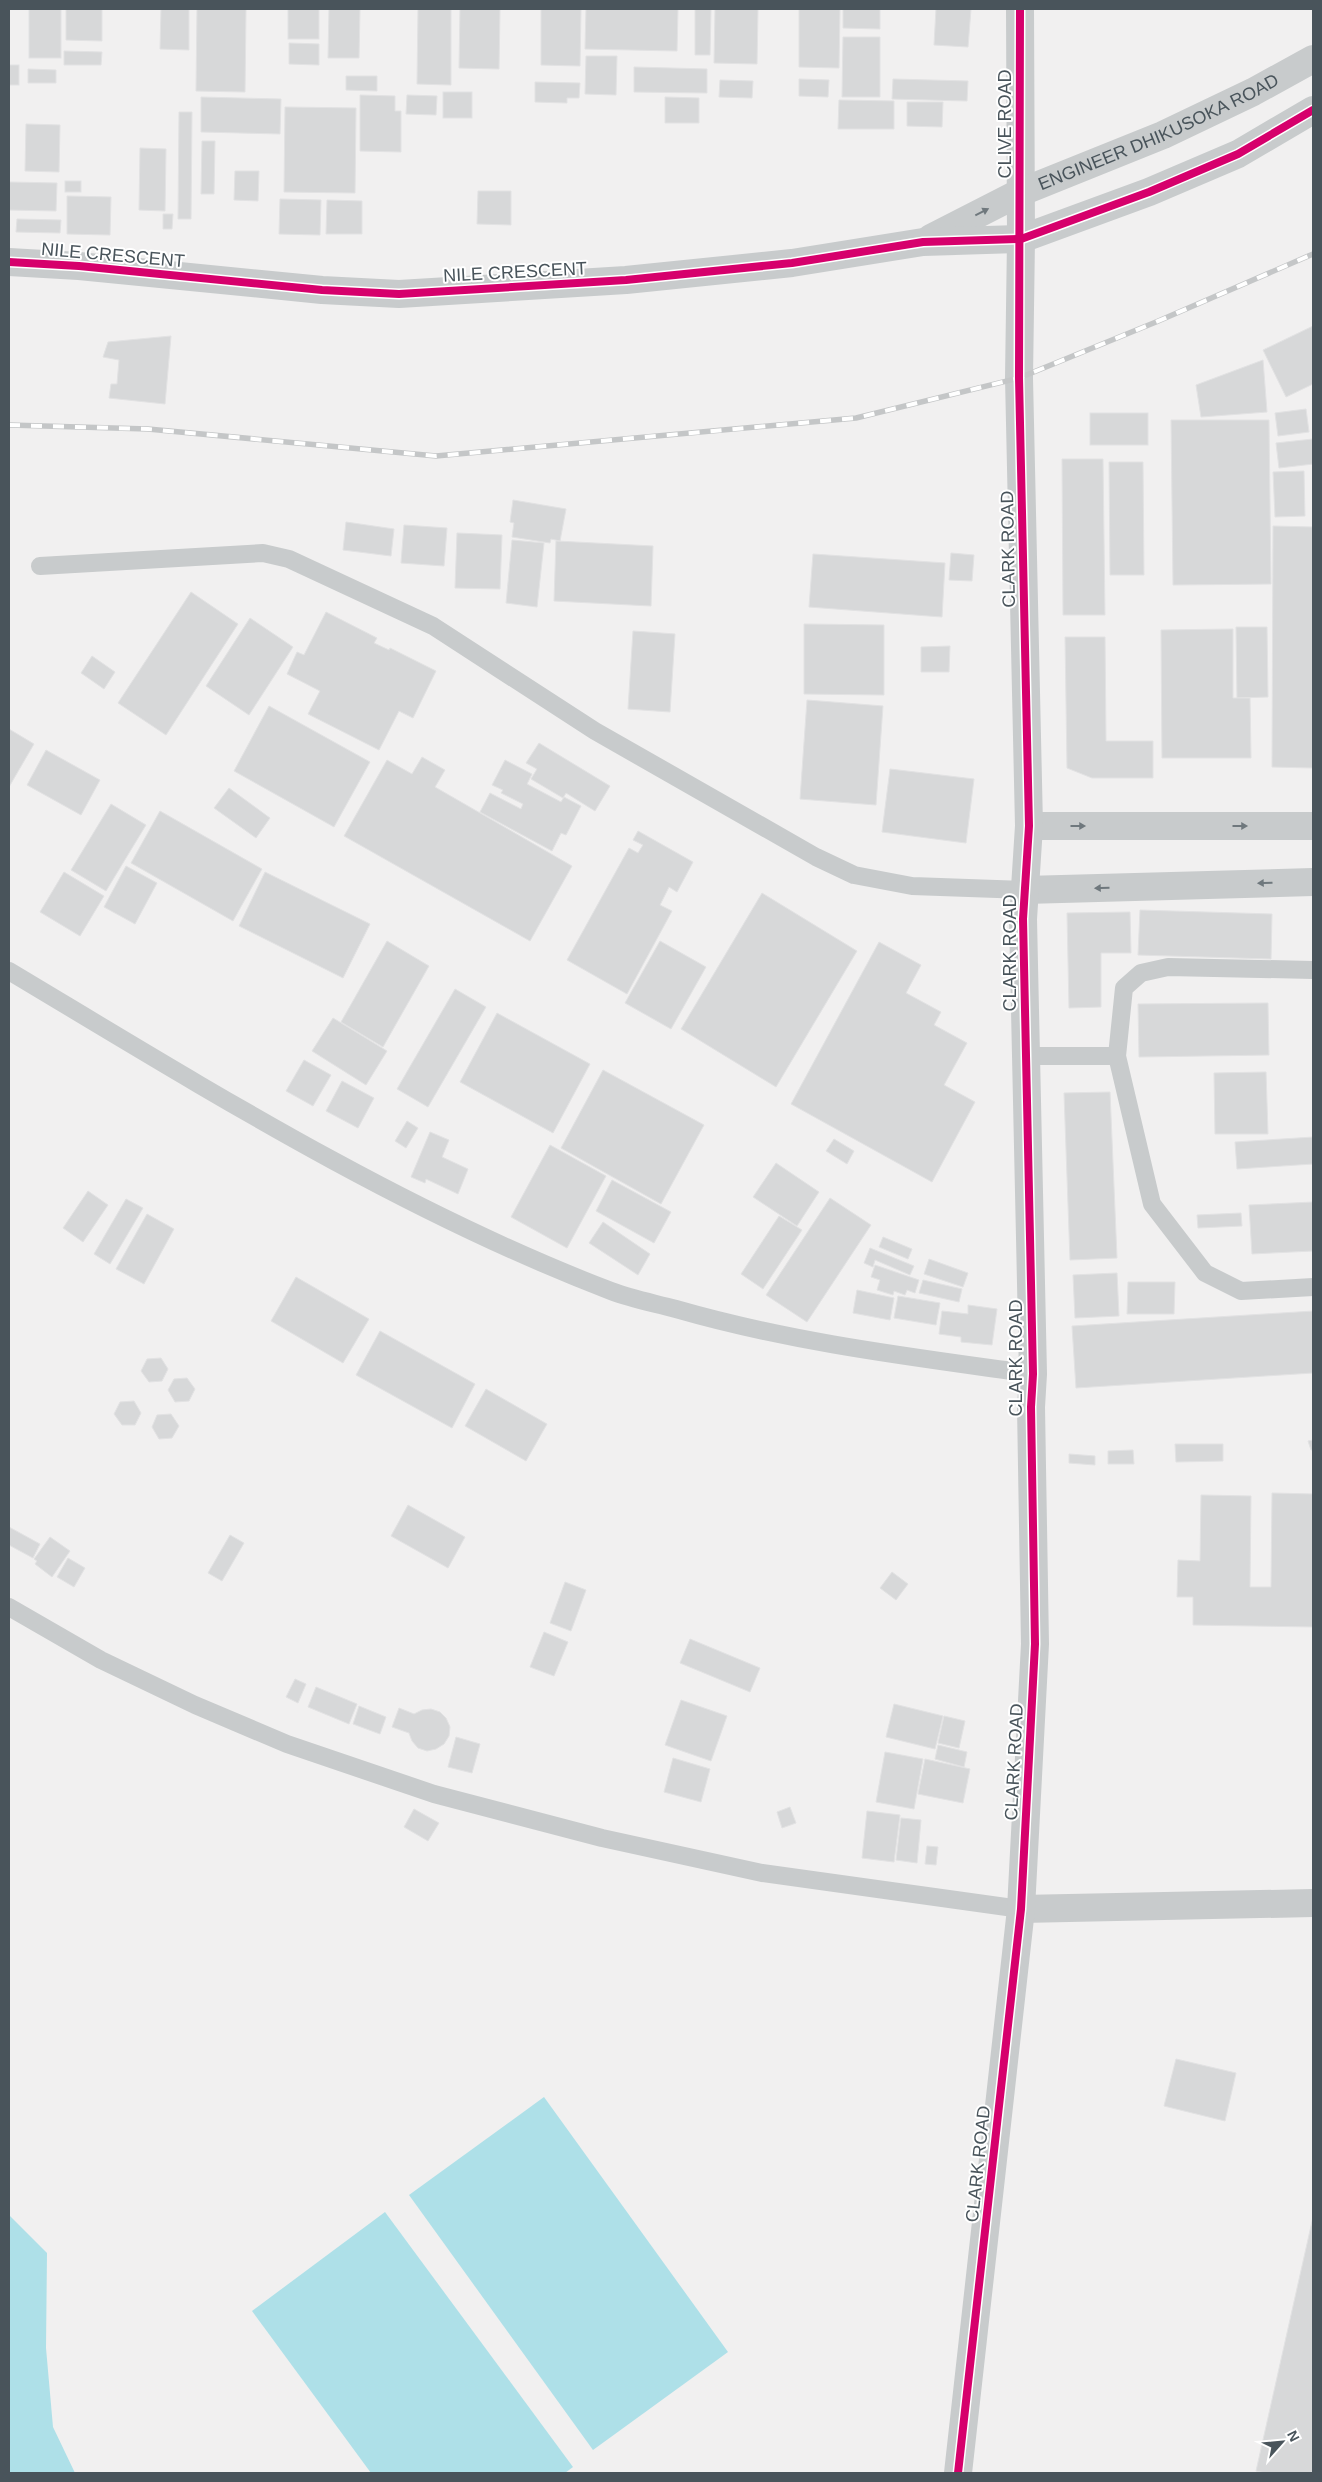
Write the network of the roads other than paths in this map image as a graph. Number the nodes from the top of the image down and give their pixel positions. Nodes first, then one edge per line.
1 (1020, 9) edge
2 (1313, 59) edge
3 (1313, 110) edge
4 (1020, 193) junction
5 (1021, 239) junction
6 (923, 242) junction
7 (9, 262) edge
8 (40, 566) dead end
9 (1029, 826) junction
10 (1313, 826) edge
11 (1313, 882) edge
12 (1025, 890) junction
13 (1313, 970) edge
14 (9, 972) edge
15 (1026, 1056) junction
16 (1117, 1056) junction
17 (1313, 1288) edge
18 (1033, 1374) junction
19 (9, 1607) edge
20 (1313, 1902) edge
21 (1022, 1909) junction
22 (958, 2473) edge

1 - 4 street, CLIVE ROAD
2 - 4 street, ENGINEER DHIKUSOKA ROAD
3 - 5 street
4 - 5 street, CLIVE ROAD
6 -> 4 street, ENGINEER DHIKUSOKA ROAD
5 - 6 street, NILE CRESCENT
5 - 9 street, CLARK ROAD
6 - 7 street, NILE CRESCENT
8 - 12 lane
9 -> 10 street
9 - 12 street, CLARK ROAD
11 -> 12 street
12 - 15 street, CLARK ROAD
13 - 16 lane
14 - 18 lane
15 - 16 lane
15 - 18 street, CLARK ROAD
16 - 17 lane
18 - 21 street, CLARK ROAD
19 - 21 lane
20 - 21 street
21 - 22 street, CLARK ROAD

